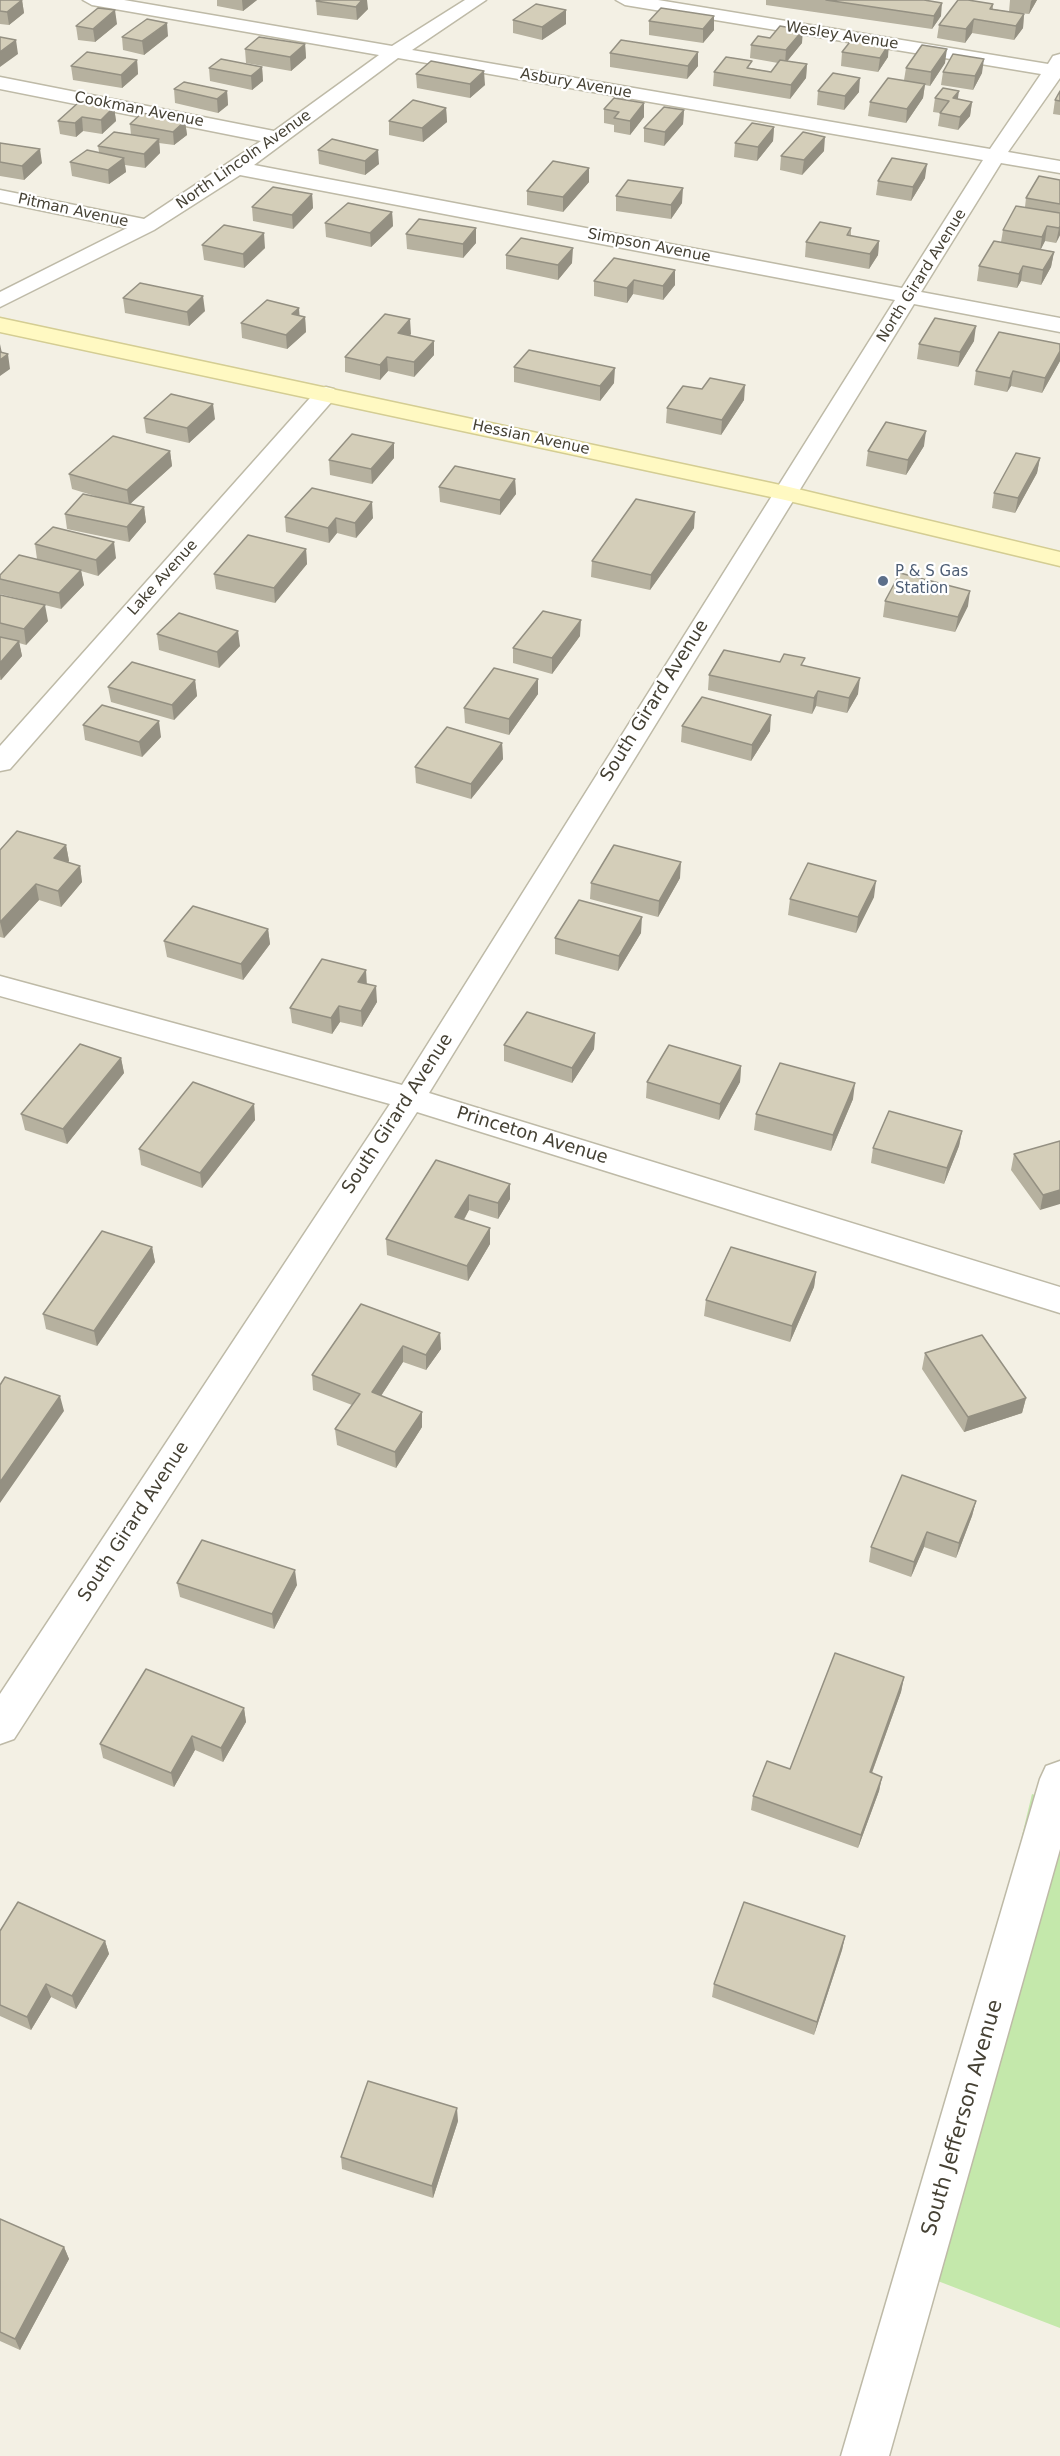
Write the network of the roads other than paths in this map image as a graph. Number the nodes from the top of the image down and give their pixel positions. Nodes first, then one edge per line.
1 (92, 0) edge
2 (477, 0) edge
3 (625, 0) edge
4 (392, 54) junction
5 (1058, 68) edge
6 (0, 83) edge
7 (278, 138) junction
8 (996, 155) junction
9 (1060, 166) edge
10 (237, 168) junction
11 (0, 195) edge
12 (147, 226) junction
13 (910, 296) junction
14 (0, 300) edge
15 (0, 325) edge
16 (1060, 325) edge
17 (326, 394) junction
18 (785, 493) junction
19 (1060, 559) edge
20 (0, 763) edge
21 (0, 986) edge
22 (410, 1098) junction
23 (1060, 1300) edge
24 (0, 1727) edge
25 (1060, 1779) edge
26 (865, 2456) edge

1 - 4 street, Asbury Avenue
2 - 4 street, North Lincoln Avenue
3 - 5 street, Wesley Avenue
4 - 7 street, North Lincoln Avenue
4 - 8 street, Asbury Avenue
5 - 8 street, North Girard Avenue
6 - 7 street, Cookman Avenue
7 - 10 street, North Lincoln Avenue
8 - 9 street, Asbury Avenue
8 - 13 street, North Girard Avenue
10 - 12 street, North Lincoln Avenue
10 - 13 street, Simpson Avenue
11 - 12 street, Pitman Avenue
12 - 14 street, North Lincoln Avenue
13 - 16 street, Simpson Avenue
13 - 18 street, North Girard Avenue
15 - 17 main road, Hessian Avenue
17 - 18 main road, Hessian Avenue
17 - 20 street, Lake Avenue
18 - 19 main road, Hessian Avenue
18 - 22 street, South Girard Avenue
21 - 22 street, Princeton Avenue
22 - 23 street, Princeton Avenue
22 - 24 street, South Girard Avenue
25 - 26 street, South Jefferson Avenue

